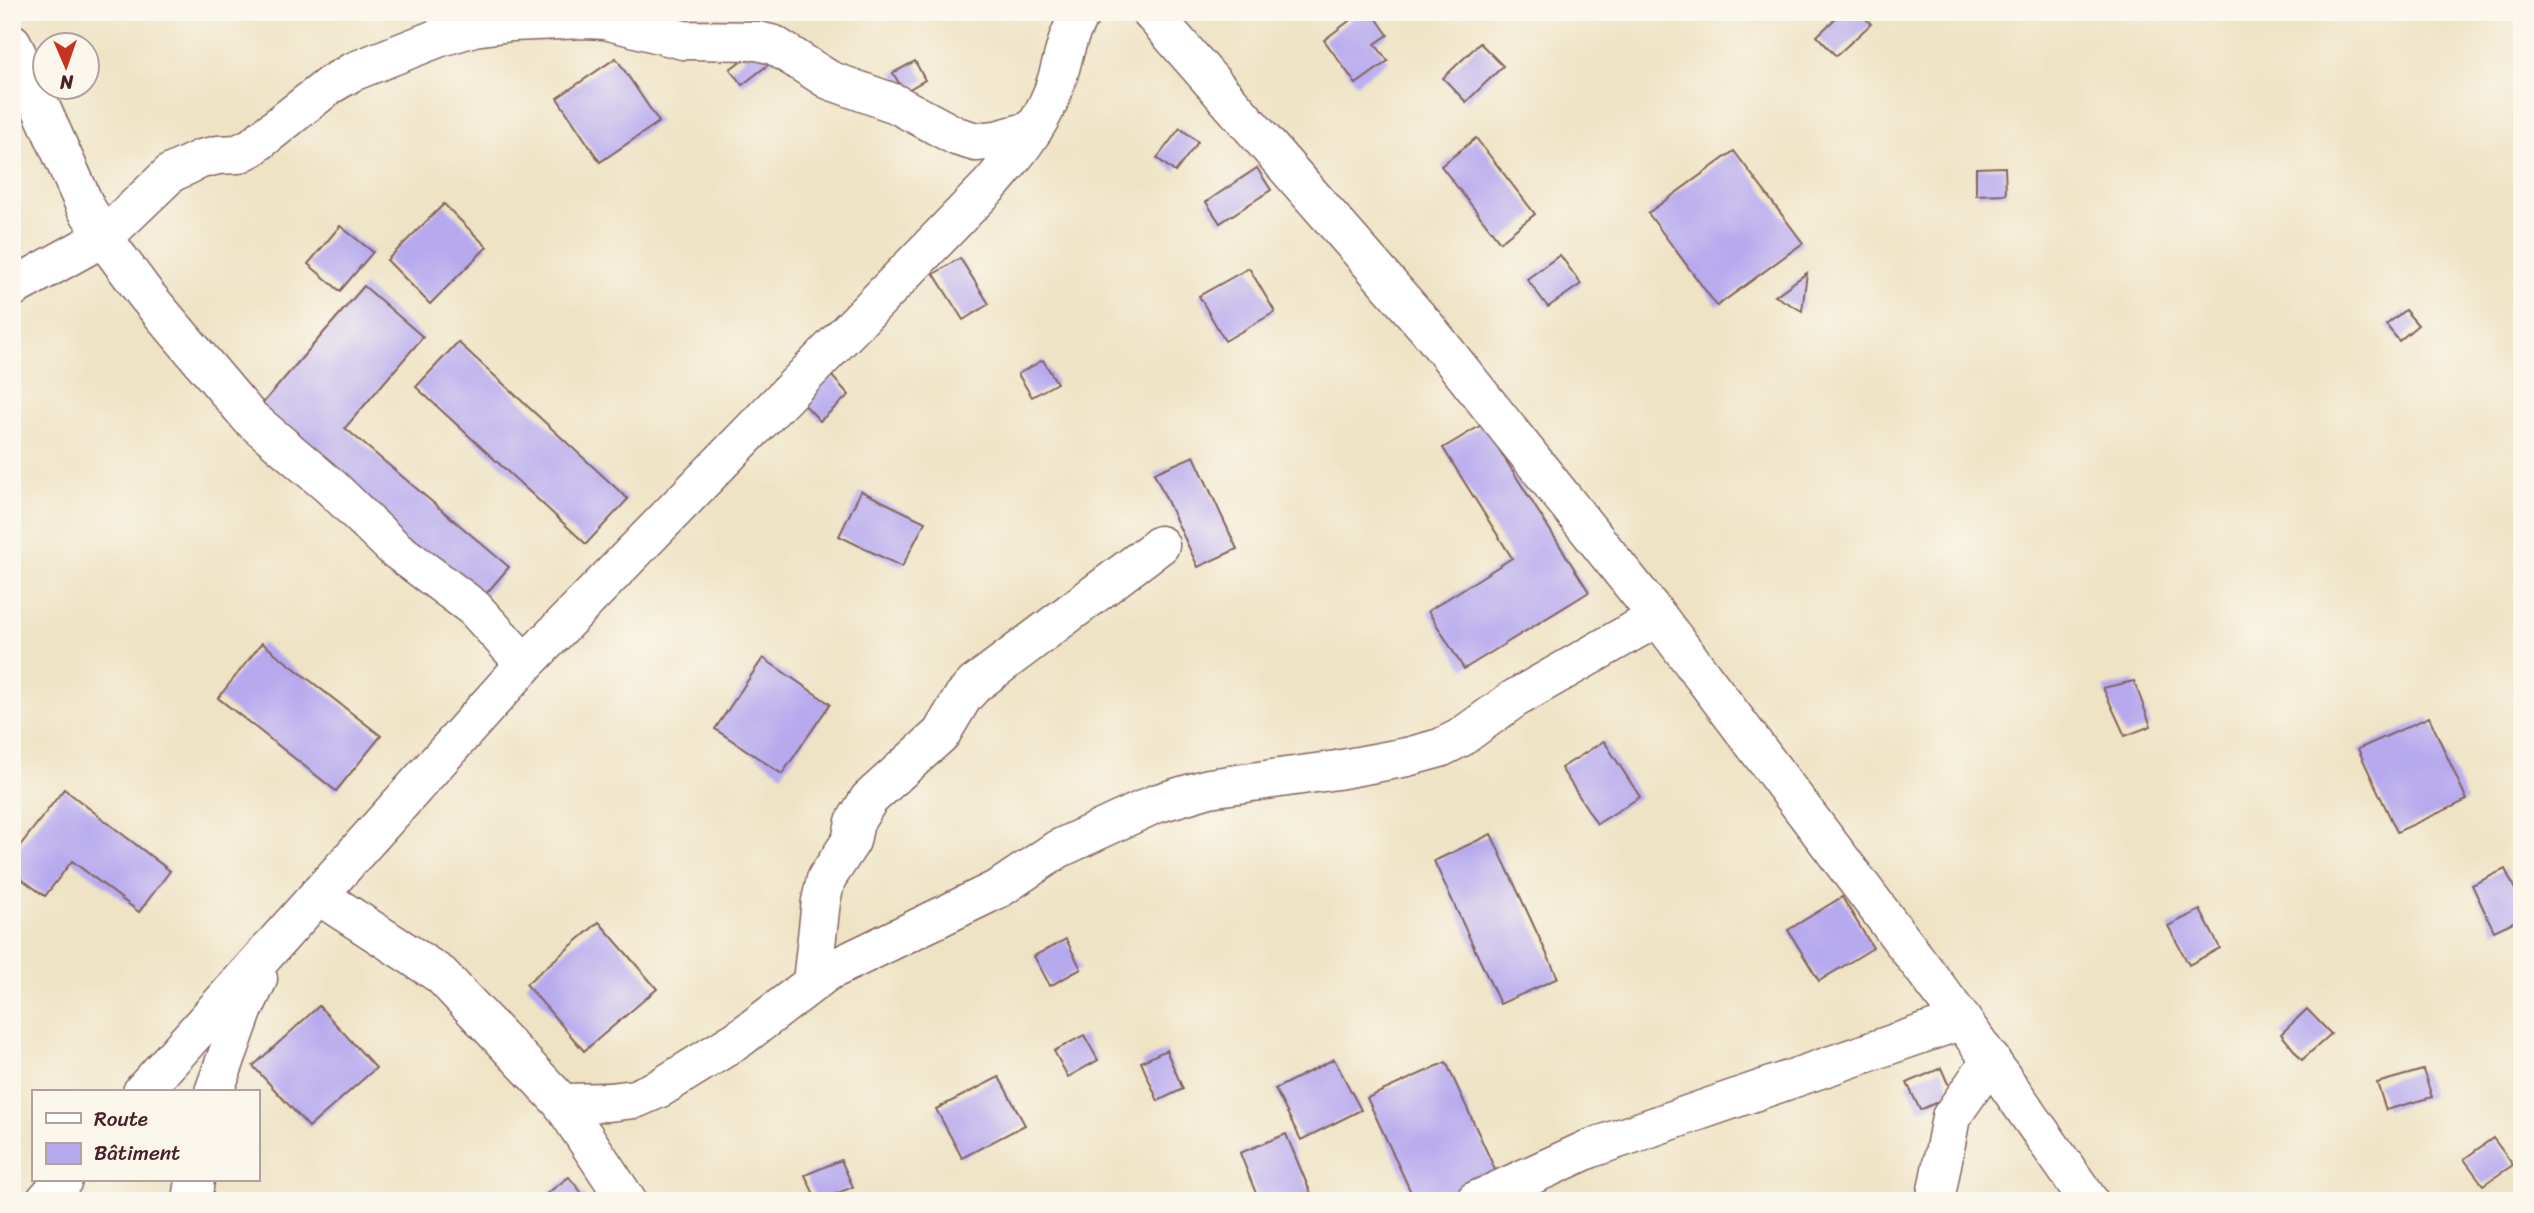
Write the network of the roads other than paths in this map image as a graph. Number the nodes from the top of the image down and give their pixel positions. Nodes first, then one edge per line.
1 (1082, 12) edge
2 (1151, 12) edge
3 (12, 43) edge
4 (1033, 130) junction
5 (104, 237) junction
6 (12, 288) edge
7 (1160, 545) dead end
8 (1658, 617) junction
9 (525, 664) junction
10 (318, 895) junction
11 (275, 943) junction
12 (812, 982) junction
13 (1962, 1020) junction
14 (1991, 1060) junction
15 (144, 1090) edge
16 (215, 1090) edge
17 (562, 1103) junction
18 (61, 1182) edge
19 (195, 1182) edge
20 (618, 1197) edge
21 (45, 1201) edge
22 (192, 1201) edge
23 (1475, 1201) edge
24 (1935, 1201) edge
25 (2089, 1201) edge

1 - 4 street
2 - 8 street
3 - 5 street
4 - 5 street
4 - 9 street
5 - 6 street
5 - 9 street
7 - 12 street
8 - 12 street
8 - 13 street
9 - 10 street
10 - 11 street
10 - 17 street
11 - 15 street
11 - 16 street
12 - 17 street
13 - 14 street
13 - 23 street
14 - 24 street
14 - 25 street
17 - 20 street
18 - 21 street
19 - 22 street

